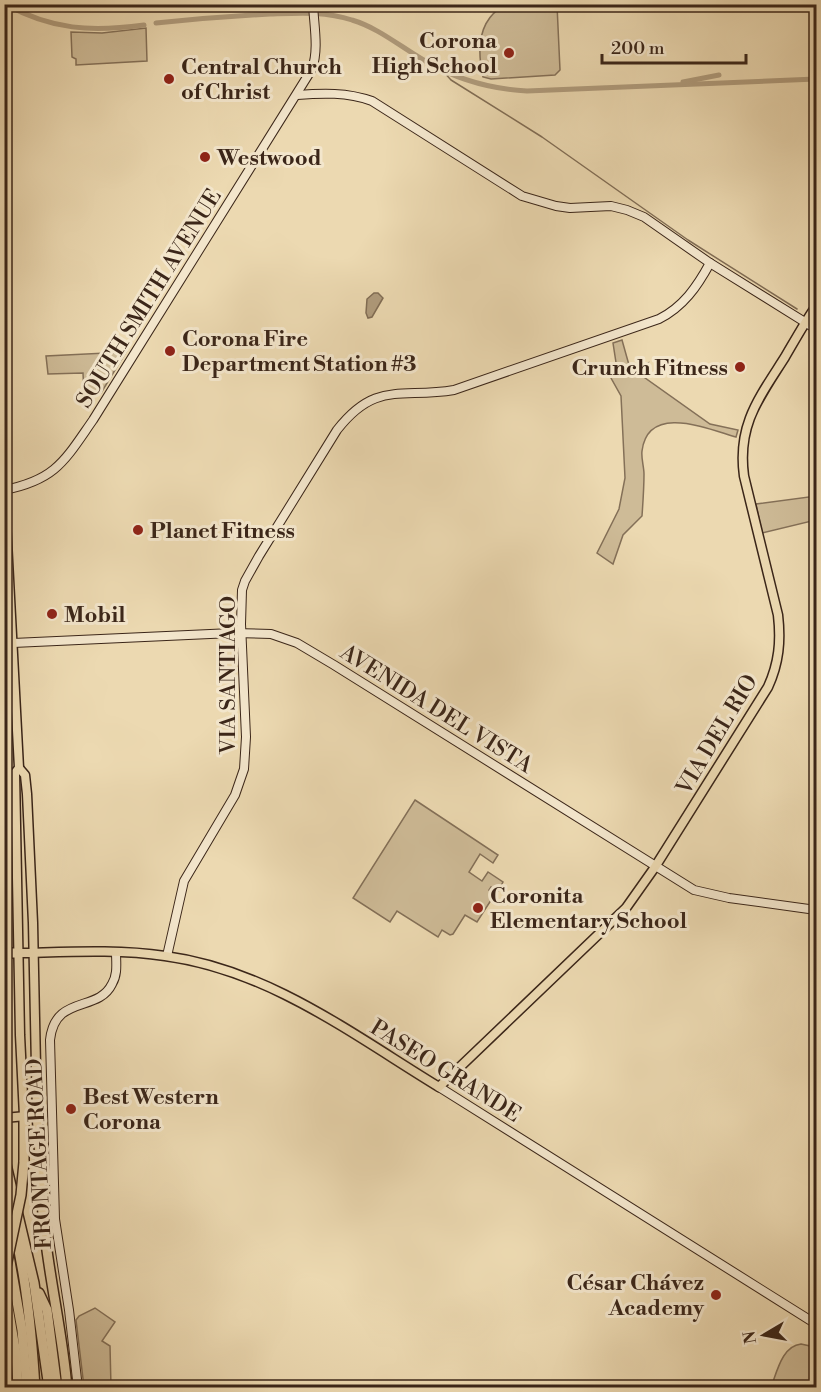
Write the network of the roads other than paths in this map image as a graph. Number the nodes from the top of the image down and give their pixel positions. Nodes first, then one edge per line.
1 (314, 10) edge
2 (297, 94) junction
3 (710, 263) junction
4 (816, 306) edge
5 (806, 322) junction
6 (816, 329) edge
7 (4, 484) edge
8 (5, 490) edge
9 (241, 633) junction
10 (13, 643) junction
11 (19, 768) junction
12 (656, 867) junction
13 (816, 910) edge
14 (116, 952) junction
15 (4, 953) edge
16 (19, 953) junction
17 (34, 953) junction
18 (167, 956) junction
19 (439, 1087) junction
20 (37, 1115) junction
21 (24, 1116) junction
22 (9, 1117) edge
23 (4, 1156) edge
24 (4, 1192) edge
25 (4, 1227) edge
26 (4, 1276) edge
27 (34, 1282) junction
28 (4, 1284) edge
29 (816, 1324) edge
30 (18, 1388) edge
31 (27, 1388) edge
32 (36, 1388) edge
33 (49, 1388) edge
34 (57, 1388) edge
35 (67, 1388) edge
36 (78, 1388) edge

1 - 2 street, SOUTH SMITH AVENUE
2 - 3 street
2 - 8 street, SOUTH SMITH AVENUE
3 - 5 street
3 - 9 street, VIA SANTIAGO
4 - 5 main road, VIA DEL RIO
5 - 6 street
5 - 12 main road, VIA DEL RIO
7 - 8 main road
8 - 10 main road
9 - 10 street, AVENIDA DEL VISTA
9 - 12 street, AVENIDA DEL VISTA
9 - 18 street, VIA SANTIAGO
10 - 11 main road
11 - 16 main road
11 - 17 main road
12 - 13 street, AVENIDA DEL VISTA
12 - 19 main road, VIA DEL RIO
14 - 17 main road, PASEO GRANDE
14 - 18 main road, PASEO GRANDE
14 - 36 street, FRONTAGE ROAD
15 - 16 highway
16 - 17 main road, PASEO GRANDE
16 - 21 main road
17 - 20 main road
18 - 19 main road, PASEO GRANDE
19 - 29 street, PASEO GRANDE
20 - 21 main road
20 - 35 highway
21 - 22 main road
21 - 26 highway, bridge
23 - 27 highway
24 - 32 highway
25 - 31 highway
27 - 33 highway
27 - 34 highway
28 - 30 highway

